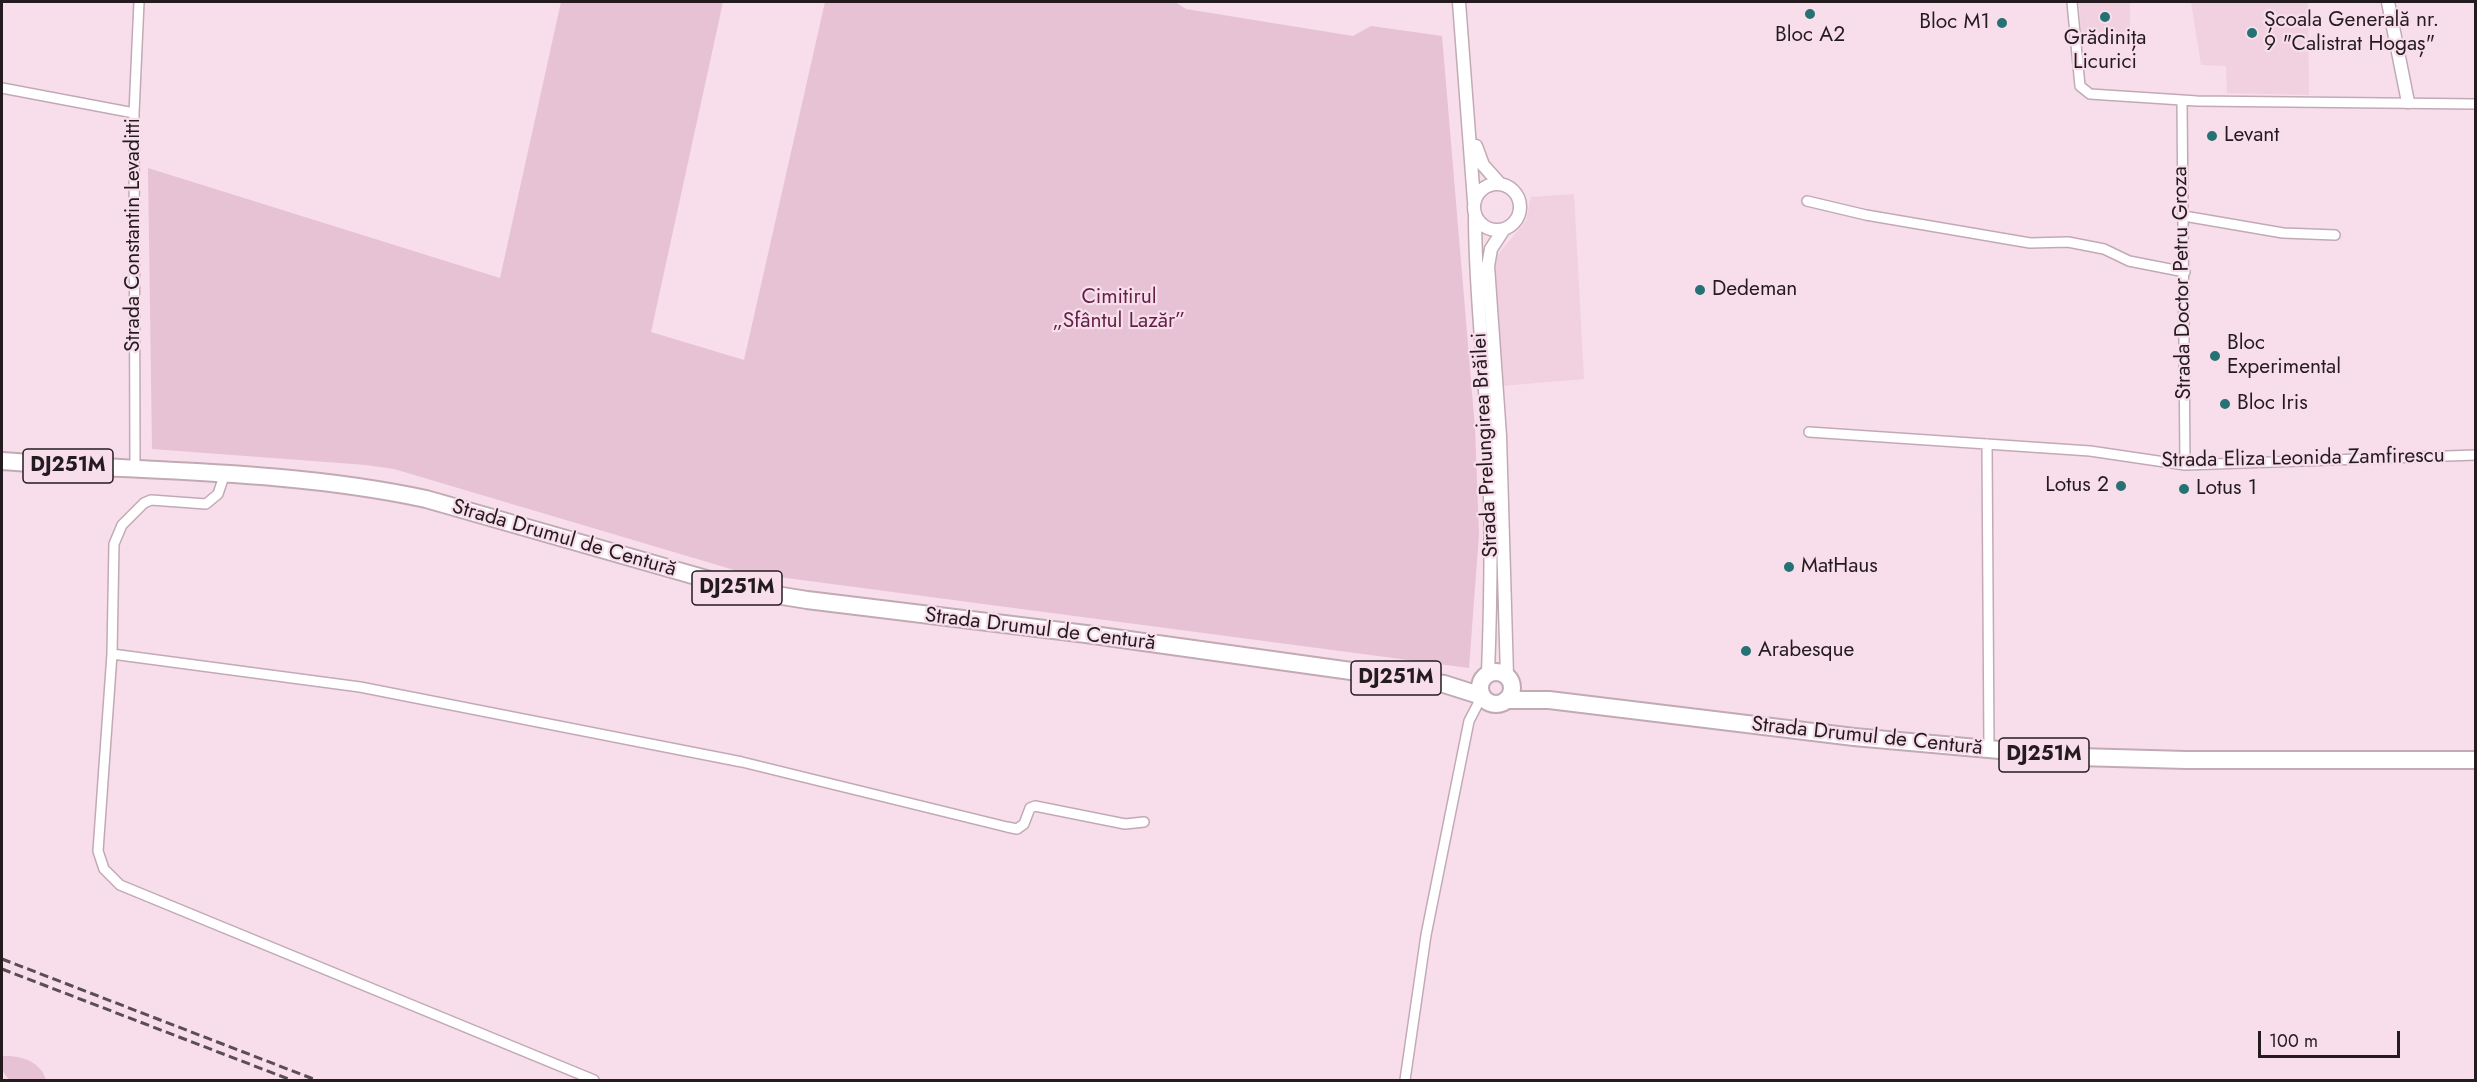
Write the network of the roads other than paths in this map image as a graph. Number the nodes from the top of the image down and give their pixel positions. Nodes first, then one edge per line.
1 (139, 2) edge
2 (1460, 2) edge
3 (2072, 2) edge
4 (2388, 2) edge
5 (2, 88) edge
6 (2182, 100) junction
7 (2408, 102) junction
8 (2475, 104) edge
9 (134, 113) junction
10 (1471, 130) junction
11 (1500, 184) junction
12 (1474, 201) junction
13 (1807, 201) dead end
14 (1475, 216) junction
15 (2184, 216) junction
16 (1504, 229) junction
17 (2335, 235) dead end
18 (2185, 272) junction
19 (1809, 432) dead end
20 (1987, 444) junction
21 (2475, 455) edge
22 (2, 461) edge
23 (2185, 465) junction
24 (135, 469) junction
25 (224, 476) junction
26 (112, 654) junction
27 (1486, 675) junction
28 (1509, 678) junction
29 (1444, 684) junction
30 (1482, 696) junction
31 (1506, 700) junction
32 (1549, 700) junction
33 (1989, 750) junction
34 (2475, 760) edge
35 (1144, 822) dead end
36 (594, 1080) edge
37 (1405, 1080) edge

1 - 9 street, Strada Constantin Levaditti
2 - 10 main road
3 - 6 street
4 - 7 main road
5 - 9 street
6 - 7 street
6 - 15 street, Strada Doctor Petru Groza
7 - 8 street
9 - 24 street, Strada Constantin Levaditti
10 - 11 main road
10 - 12 main road
11 - 12 main road
11 - 16 main road
12 - 14 main road
13 - 18 street
14 - 16 main road
14 - 27 main road, Strada Prelungirea Brăilei
15 - 17 street
15 - 18 street, Strada Doctor Petru Groza
16 - 28 main road, Strada Prelungirea Brăilei
18 - 23 street, Strada Doctor Petru Groza
19 - 20 street, Strada Eliza Leonida Zamfirescu
20 - 23 street, Strada Eliza Leonida Zamfirescu
20 - 33 street
21 - 23 street, Strada Eliza Leonida Zamfirescu
22 - 24 highway, Strada Drumul de Centură / DJ251M
24 - 25 highway, Strada Drumul de Centură / DJ251M
25 - 26 street
25 - 29 highway, Strada Drumul de Centură / DJ251M
26 - 35 street
26 - 36 street
27 - 28 highway
27 - 29 highway
27 - 30 highway
28 - 31 highway
28 - 32 highway
29 - 30 highway
30 - 31 highway
30 - 37 street
31 - 32 highway
32 - 33 highway, Strada Drumul de Centură / DJ251M
33 - 34 highway, Strada Drumul de Centură / DJ251M

